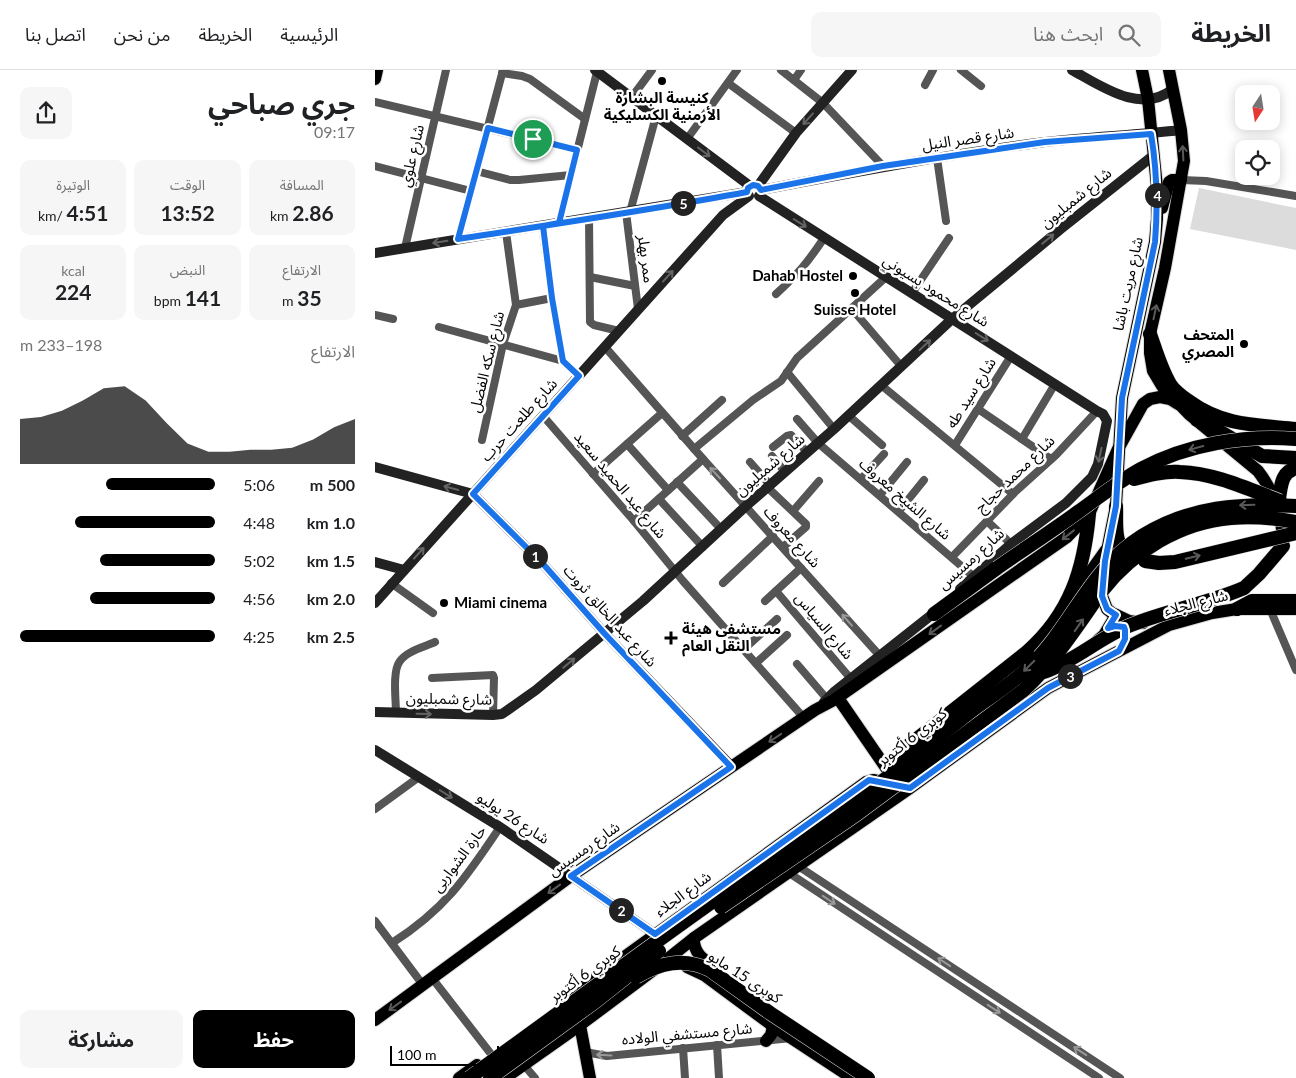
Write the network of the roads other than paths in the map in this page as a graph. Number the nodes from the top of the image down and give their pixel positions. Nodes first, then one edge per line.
1 (377, 70) edge
2 (446, 70) edge
3 (652, 70) edge
4 (737, 70) edge
5 (781, 70) edge
6 (801, 70) edge
7 (852, 70) edge
8 (933, 70) edge
9 (961, 70) edge
10 (1072, 70) edge
11 (1142, 70) edge
12 (1169, 70) edge
13 (596, 71) edge
14 (503, 72) edge
15 (375, 79) edge
16 (794, 80) junction
17 (728, 83) junction
18 (925, 85) dead end
19 (981, 86) dead end
20 (1173, 88) junction
21 (632, 97) junction
22 (1147, 99) junction
23 (375, 102) edge
24 (823, 103) junction
25 (436, 116) junction
26 (656, 116) junction
27 (585, 119) junction
28 (488, 128) junction
29 (1181, 130) junction
30 (796, 133) junction
31 (1151, 134) junction
32 (687, 139) junction
33 (577, 150) junction
34 (1154, 155) junction
35 (937, 158) junction
36 (375, 166) edge
37 (883, 166) junction
38 (476, 171) junction
39 (571, 175) junction
40 (421, 178) junction
41 (1181, 180) junction
42 (471, 191) junction
43 (754, 191) junction
44 (1296, 196) edge
45 (715, 198) junction
46 (628, 212) junction
47 (723, 215) junction
48 (589, 218) junction
49 (1157, 219) junction
50 (946, 221) dead end
51 (559, 223) junction
52 (543, 226) junction
53 (506, 232) junction
54 (824, 238) junction
55 (949, 238) dead end
56 (458, 239) junction
57 (405, 248) junction
58 (375, 253) edge
59 (589, 277) junction
60 (886, 277) junction
61 (635, 286) junction
62 (912, 293) junction
63 (776, 294) dead end
64 (552, 298) junction
65 (516, 305) junction
66 (638, 309) junction
67 (852, 309) junction
68 (375, 315) edge
69 (393, 319) dead end
70 (953, 319) junction
71 (439, 327) dead end
72 (619, 330) junction
73 (1150, 334) junction
74 (503, 344) junction
75 (605, 347) junction
76 (1011, 356) junction
77 (563, 361) junction
78 (901, 366) junction
79 (787, 372) junction
80 (579, 376) junction
81 (1055, 384) junction
82 (881, 385) junction
83 (721, 400) dead end
84 (1178, 404) junction
85 (977, 409) junction
86 (1097, 410) junction
87 (662, 413) junction
88 (1197, 414) junction
89 (848, 415) junction
90 (544, 417) junction
91 (797, 419) dead end
92 (834, 429) junction
93 (1295, 430) edge
94 (682, 436) junction
95 (1022, 439) junction
96 (482, 440) dead end
97 (818, 443) junction
98 (627, 444) junction
99 (882, 445) dead end
100 (955, 445) junction
101 (773, 447) dead end
102 (694, 449) junction
103 (1118, 449) junction
104 (807, 452) junction
105 (884, 454) dead end
106 (772, 456) dead end
107 (1296, 458) edge
108 (703, 459) junction
109 (1051, 459) junction
110 (750, 462) dead end
111 (907, 462) dead end
112 (375, 467) edge
113 (1296, 468) edge
114 (785, 472) junction
115 (593, 474) junction
116 (861, 479) junction
117 (924, 480) dead end
118 (819, 481) dead end
119 (677, 482) junction
120 (1119, 483) junction
121 (769, 486) junction
122 (668, 490) junction
123 (473, 494) junction
124 (1013, 494) junction
125 (880, 495) junction
126 (659, 499) junction
127 (745, 506) junction
128 (1116, 506) junction
129 (1296, 506) edge
130 (1277, 507) junction
131 (899, 511) junction
132 (793, 512) junction
133 (1089, 514) junction
134 (634, 521) junction
135 (987, 522) junction
136 (1296, 522) edge
137 (721, 529) junction
138 (1296, 533) edge
139 (773, 536) junction
140 (1011, 544) junction
141 (1283, 546) junction
142 (703, 547) junction
143 (783, 548) junction
144 (1107, 548) junction
145 (952, 558) junction
146 (375, 562) edge
147 (801, 568) junction
148 (404, 570) junction
149 (675, 571) junction
150 (973, 576) junction
151 (723, 583) dead end
152 (391, 584) junction
153 (776, 591) junction
154 (765, 601) dead end
155 (375, 603) edge
156 (1294, 604) edge
157 (1237, 609) junction
158 (1270, 609) junction
159 (1063, 611) junction
160 (433, 613) dead end
161 (1212, 613) junction
162 (934, 614) junction
163 (1116, 615) junction
164 (777, 619) dead end
165 (1169, 625) junction
166 (1108, 628) junction
167 (604, 633) junction
168 (787, 635) dead end
169 (435, 642) dead end
170 (744, 649) junction
171 (1119, 651) junction
172 (880, 656) junction
173 (756, 663) junction
174 (797, 664) dead end
175 (1296, 670) edge
176 (1043, 672) junction
177 (432, 678) dead end
178 (851, 679) junction
179 (832, 698) junction
180 (375, 712) edge
181 (396, 713) junction
182 (493, 715) junction
183 (804, 718) junction
184 (375, 750) edge
185 (731, 767) junction
186 (419, 777) junction
187 (893, 779) junction
188 (910, 788) junction
189 (375, 809) edge
190 (500, 827) junction
191 (794, 870) junction
192 (571, 876) junction
193 (375, 921) edge
194 (655, 934) junction
195 (694, 938) junction
196 (392, 943) junction
197 (655, 969) junction
198 (970, 980) junction
199 (428, 982) junction
200 (963, 989) junction
201 (596, 1001) junction
202 (375, 1020) edge
203 (580, 1025) junction
204 (785, 1030) junction
205 (766, 1041) junction
206 (717, 1045) junction
207 (683, 1048) junction
208 (585, 1052) junction
209 (491, 1054) junction
210 (524, 1064) junction
211 (459, 1078) edge
212 (469, 1078) edge
213 (490, 1078) edge
214 (505, 1078) edge
215 (535, 1078) edge
216 (590, 1078) edge
217 (685, 1078) edge
218 (719, 1078) edge
219 (852, 1078) edge
220 (868, 1078) edge
221 (872, 1078) edge
222 (1099, 1078) edge
223 (1120, 1078) edge

1 - 15 main road
2 - 25 street, شارع علوي
3 - 21 street
4 - 17 street
5 - 16 street
6 - 16 street
7 - 24 street, شارع طلعت حرب
8 - 18 street
9 - 19 street
10 - 22 street
11 - 22 main road, شارع مريت باشا
12 - 20 main road
13 - 21 street, شارع محمود بسيوني
13 - 27 street
14 - 27 street
14 - 28 street
16 - 24 street
17 - 30 street
17 - 32 street
20 - 22 street
20 - 29 main road
21 - 26 street, شارع محمود بسيوني
22 - 31 main road, شارع مريت باشا
23 - 25 street
24 -> 30 street, شارع طلعت حرب
24 - 37 street
25 - 28 street
25 - 40 street, شارع علوي
26 - 32 street, شارع محمود بسيوني
26 - 46 street
27 - 33 street
28 - 33 street
28 - 38 street
29 - 31 street, شارع قصر النيل
41 -> 29 main road
30 - 43 street, شارع طلعت حرب
31 - 34 main road, شارع مريت باشا
31 - 35 street, شارع قصر النيل
32 -> 43 street, شارع محمود بسيوني
33 - 39 street
34 - 49 main road, شارع مريت باشا
70 -> 34 street, شارع شمبليون
35 - 37 street, شارع قصر النيل
35 - 50 street
36 - 40 street
37 - 43 street, شارع قصر النيل
38 - 39 street
38 - 42 street
39 - 51 street
40 - 42 street
40 - 57 street, شارع علوي
41 - 44 street
41 - 49 main road
73 -> 41 main road
42 - 56 street
43 - 45 street, شارع قصر النيل
43 - 47 street, شارع طلعت حرب
43 -> 54 street, شارع محمود بسيوني
45 - 46 street, شارع قصر النيل
45 - 47 street
46 - 48 street, شارع قصر النيل
46 - 61 street, ممر بهلر
66 -> 47 street, شارع طلعت حرب
48 - 51 street, شارع قصر النيل
48 - 59 street
49 - 103 main road, شارع مريت باشا
51 - 52 street, شارع قصر النيل
52 - 53 street, شارع قصر النيل
52 - 64 street
53 - 56 street, شارع قصر النيل
53 - 65 street, شارع سكه الفضل
54 - 60 street, شارع محمود بسيوني
54 - 63 street
55 - 62 street
56 -> 57 street, شارع قصر النيل
57 - 58 street, شارع قصر النيل
59 - 61 street
59 - 72 street
60 - 62 street, شارع محمود بسيوني
60 - 67 street
61 - 66 street, ممر بهلر
62 - 70 street, شارع محمود بسيوني
64 - 65 street
64 - 77 street
65 - 74 street, شارع سكه الفضل
66 - 72 street, شارع طلعت حرب
67 - 78 street
67 - 79 street
68 - 69 street
70 -> 76 street, شارع محمود بسيوني
78 -> 70 street, شارع شمبليون
71 - 74 street
72 - 75 street, شارع طلعت حرب
73 - 84 main road
73 - 88 highway
74 - 77 street
74 - 96 street, شارع سكه الفضل
75 - 80 street, شارع طلعت حرب
75 - 87 street, شارع معروف
76 - 81 street, شارع محمود بسيوني
76 - 85 street, شارع سيد طه
77 - 80 street
78 - 82 street, شارع شمبليون
79 - 92 street
79 - 102 street
80 - 90 street, شارع طلعت حرب
81 - 86 street, شارع محمود بسيوني
81 - 95 street
82 - 89 street, شارع شمبليون
82 - 100 street
83 - 94 street
84 - 88 main road
84 - 103 main road
85 - 95 street
85 - 100 street, شارع سيد طه
86 - 109 street, شارع محمد حجاج
86 -> 140 street, شارع رمسيس
87 - 94 street, شارع معروف
87 - 98 street
88 - 93 highway
88 - 107 highway
88 - 130 main road
89 - 92 street, شارع شمبليون
89 - 99 street
90 - 115 street, شارع عبد الحميد سعيد
90 - 123 street, شارع طلعت حرب
91 - 97 street, شارع الشيخ معروف
92 - 97 street, شارع شمبليون
93 -> 120 highway, bridge
94 - 102 street, شارع معروف
95 - 109 street
97 - 104 street, شارع شمبليون
97 - 116 street, شارع الشيخ معروف
98 - 115 street
98 - 122 street
100 - 124 street
101 - 104 street
102 - 108 street, شارع معروف
103 - 128 main road, شارع مريت باشا
103 - 133 main road, شارع رمسيس
104 - 114 street, شارع شمبليون
105 - 116 street
106 - 114 street
108 - 119 street
127 -> 108 street, شارع معروف
109 - 124 street, شارع محمد حجاج
110 - 121 street
111 - 125 street
123 -> 112 street, شارع عبد الخالق ثروت
113 - 130 highway
114 - 121 street, شارع شمبليون
115 - 134 street, شارع عبد الحميد سعيد
116 - 125 street, شارع الشيخ معروف
117 - 131 street
118 - 132 street
119 - 122 street
119 - 137 street
120 - 129 highway, bridge
120 - 162 highway, bridge
121 - 127 street, شارع شمبليون
121 - 132 street
122 - 126 street
148 -> 123 street, شارع طلعت حرب
123 - 167 street, شارع عبد الخالق ثروت
124 - 135 street, شارع محمد حجاج
125 - 131 street, شارع الشيخ معروف
126 - 134 street
126 - 142 street
127 - 137 street, شارع شمبليون
127 - 139 street, شارع معروف
128 -> 138 highway, bridge
128 - 144 main road, شارع مريت باشا
129 -> 187 highway, كوبري 6 أكتوبر, bridge
130 - 141 main road
131 - 145 street, شارع الشيخ معروف
132 - 143 street
133 - 159 highway
133 -> 179 main road, شارع رمسيس
134 - 149 street, شارع عبد الحميد سعيد
135 - 140 street
135 - 145 street, شارع محمد حجاج
176 -> 136 highway, كوبري 6 أكتوبر, bridge
137 - 142 street, شارع شمبليون
139 - 143 street, شارع معروف
139 - 151 street
140 - 150 street, شارع رمسيس
141 - 161 main road
141 - 176 highway, bridge
142 - 149 street, شارع شمبليون
143 - 147 street, شارع معروف
144 - 159 main road
144 - 163 main road, شارع مريت باشا
145 - 150 street, شارع الشيخ معروف
146 - 148 street
147 - 153 street
172 -> 147 street, شارع معروف
148 - 152 street, شارع طلعت حرب
149 - 167 street, شارع شمبليون
149 - 170 street, شارع عبد الحميد سعيد
150 - 162 street, شارع رمسيس
152 - 155 street, شارع طلعت حرب
152 - 160 street
153 - 154 street
153 - 178 street, شارع السياس
156 - 157 highway
156 - 158 main road, شارع الجلاء
157 - 158 main road, شارع الجلاء
157 - 161 main road, شارع الجلاء
158 - 175 street
159 - 187 highway, bridge
161 - 165 main road, شارع الجلاء
162 - 172 street, شارع رمسيس
163 - 165 main road
163 - 166 main road
164 - 170 street
165 - 171 main road, شارع الجلاء
166 - 171 main road
166 - 187 main road
182 -> 167 street, شارع شمبليون
167 - 185 street, شارع عبد الخالق ثروت
168 - 173 street
169 - 181 street
170 - 173 street, شارع عبد الحميد سعيد
171 - 188 main road, شارع الجلاء
172 - 178 street, شارع رمسيس
173 - 183 street, شارع عبد الحميد سعيد
174 - 179 street
176 - 201 highway, كوبري 6 أكتوبر, bridge
177 - 182 street
178 - 179 street, شارع رمسيس
179 - 183 main road, شارع رمسيس
179 - 187 main road
180 - 181 street, شارع شمبليون
181 -> 182 street, شارع شمبليون
183 -> 185 main road, شارع رمسيس
184 - 186 street, شارع 26 يوليو
185 - 192 main road, شارع رمسيس
186 - 189 street
186 -> 190 street, شارع 26 يوليو
187 - 212 highway, كوبري 6 أكتوبر, bridge
188 - 191 main road, شارع الجلاء
188 - 194 main road, شارع الجلاء
190 - 192 street, شارع 26 يوليو
190 - 196 street, حارة الشواربى
191 - 195 main road, شارع الجلاء
198 -> 191 street
191 -> 200 street
192 - 194 street, شارع 26 يوليو
192 -> 199 main road, شارع رمسيس
193 - 196 street
194 - 209 main road, شارع الجلاء
195 - 197 main road, شارع الجلاء
195 - 204 main road
196 - 199 street
197 - 203 main road, شارع الجلاء
197 - 204 main road
198 - 200 street
223 -> 198 street
199 -> 202 main road, شارع رمسيس
199 - 209 street
200 -> 222 street
201 - 213 highway, كوبري 6 أكتوبر, bridge
201 - 220 highway, كوبرى 15 مايو, bridge
203 - 208 main road
203 - 210 main road, شارع الجلاء
204 - 205 street, شارع مستشفي الولاده
204 - 205 main road
204 - 219 main road
204 - 221 main road
205 - 206 street, شارع مستشفي الولاده
206 - 207 street, شارع مستشفي الولاده
206 - 218 street
207 -> 208 street, شارع مستشفي الولاده
207 - 217 street
208 - 216 main road
209 - 211 main road, شارع الجلاء
210 - 214 main road, شارع الجلاء
210 - 215 street

